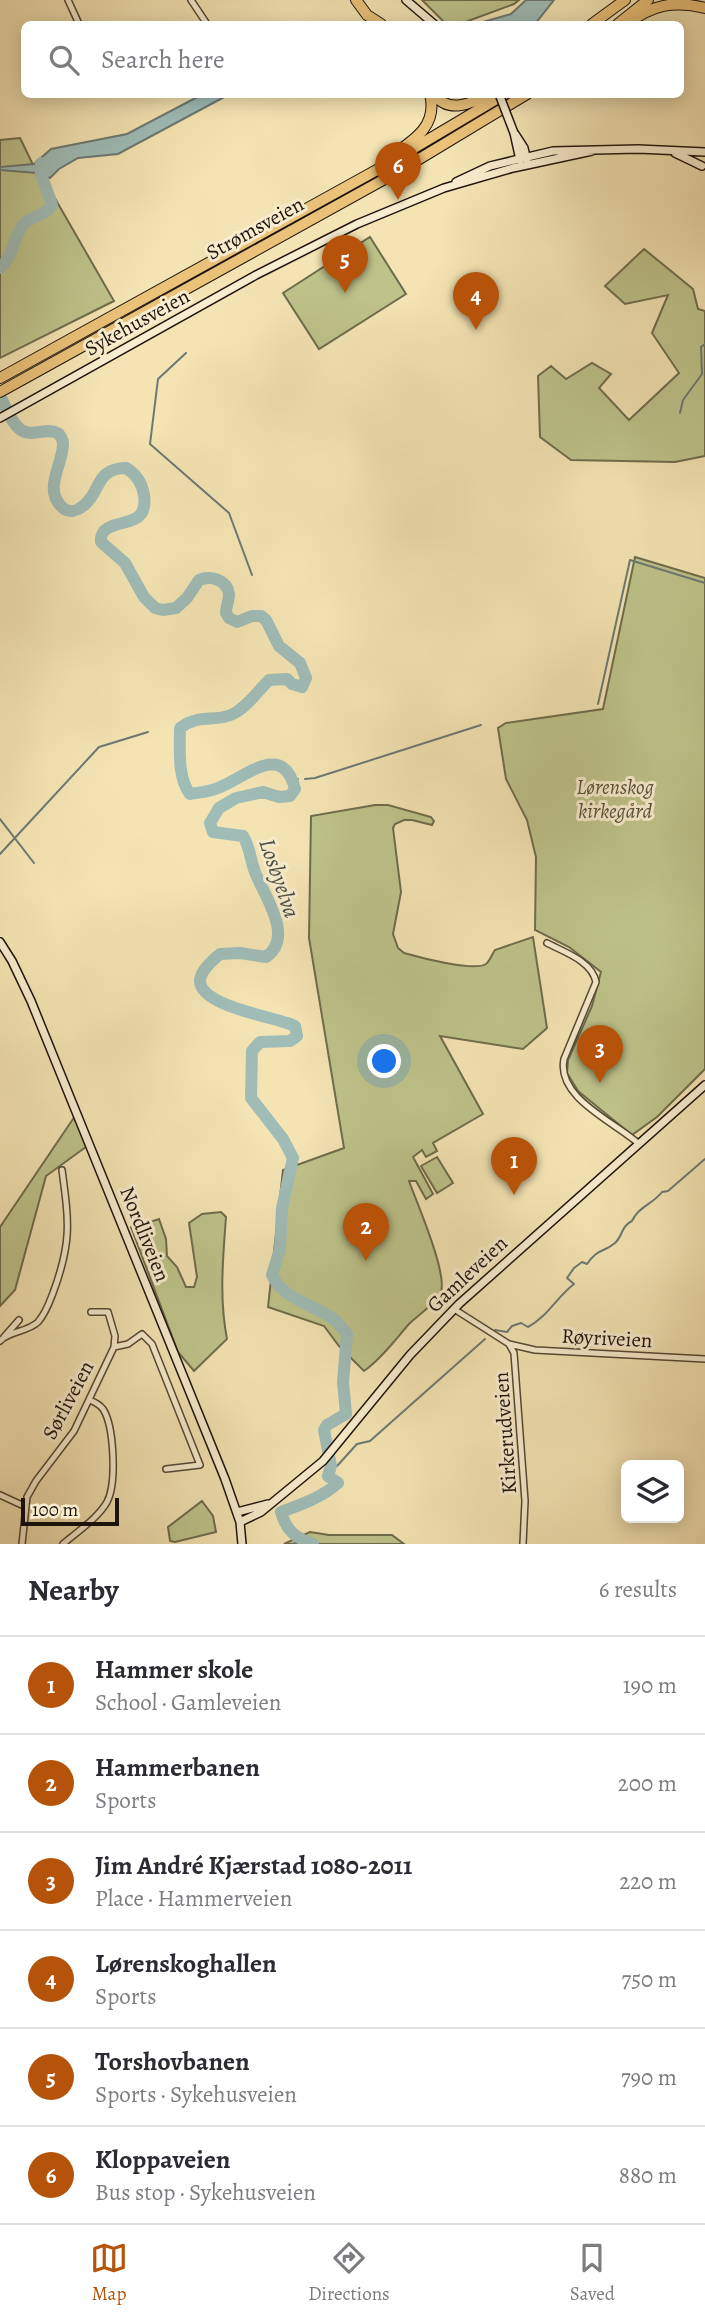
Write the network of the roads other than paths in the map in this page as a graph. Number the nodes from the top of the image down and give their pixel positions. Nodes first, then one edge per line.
1 (68, 0) edge
2 (191, 0) edge
3 (406, 0) edge
4 (627, 0) edge
5 (648, 0) edge
6 (359, 1) edge
7 (705, 8) edge
8 (78, 21) edge
9 (205, 21) edge
10 (376, 21) edge
11 (430, 21) edge
12 (597, 21) edge
13 (602, 21) edge
14 (622, 21) edge
15 (631, 21) edge
16 (432, 98) edge
17 (436, 98) edge
18 (480, 98) edge
19 (496, 98) edge
20 (503, 98) edge
21 (522, 98) edge
22 (670, 151) junction
23 (705, 153) edge
24 (524, 160) junction
25 (704, 169) edge
26 (198, 269) junction
27 (1, 378) edge
28 (3, 390) edge
29 (0, 418) edge
30 (0, 942) edge
31 (547, 943) dead end
32 (705, 1085) edge
33 (639, 1144) junction
34 (62, 1170) dead end
35 (454, 1309) junction
36 (91, 1312) dead end
37 (19, 1320) dead end
38 (2, 1339) edge
39 (509, 1344) junction
40 (114, 1347) junction
41 (705, 1359) edge
42 (89, 1399) junction
43 (166, 1469) dead end
44 (0, 1495) edge
45 (268, 1504) junction
46 (24, 1506) junction
47 (237, 1512) junction
48 (240, 1522) junction
49 (22, 1544) edge
50 (63, 1544) edge
51 (242, 1544) edge
52 (523, 1544) edge

1 - 8 street
2 - 9 street
3 - 11 main road
4 - 12 highway
4 - 13 highway
5 - 14 highway
6 - 10 highway
7 - 15 highway
16 - 26 highway
17 - 18 highway
19 - 26 highway, Strømsveien
20 - 24 main road, bridge
21 - 28 highway, Strømsveien
22 - 23 main road, Sykehusveien
22 - 24 main road, Sykehusveien
22 - 25 main road, Sykehusveien
23 - 25 main road
24 - 29 main road, Sykehusveien
26 - 27 highway, Strømsveien
30 - 47 main road, Nordliveien
31 - 33 street
32 - 33 main road, Gamleveien
33 - 35 main road, Gamleveien
34 - 38 street
35 - 39 street, Kirkerudveien
35 - 45 main road, Gamleveien
36 - 40 street, Sørliveien
37 - 38 street
39 - 41 street, Røyriveien
39 - 52 street, Kirkerudveien
40 - 42 street, Sørliveien
40 - 43 street, Sørliveien
42 - 46 street, Sørliveien
42 - 50 street
44 - 46 street
45 - 47 main road, Gamleveien
45 - 48 main road, Gamleveien
46 - 49 street, Sørliveien
47 - 48 main road, Nordliveien
48 - 51 main road, Nordliveien

